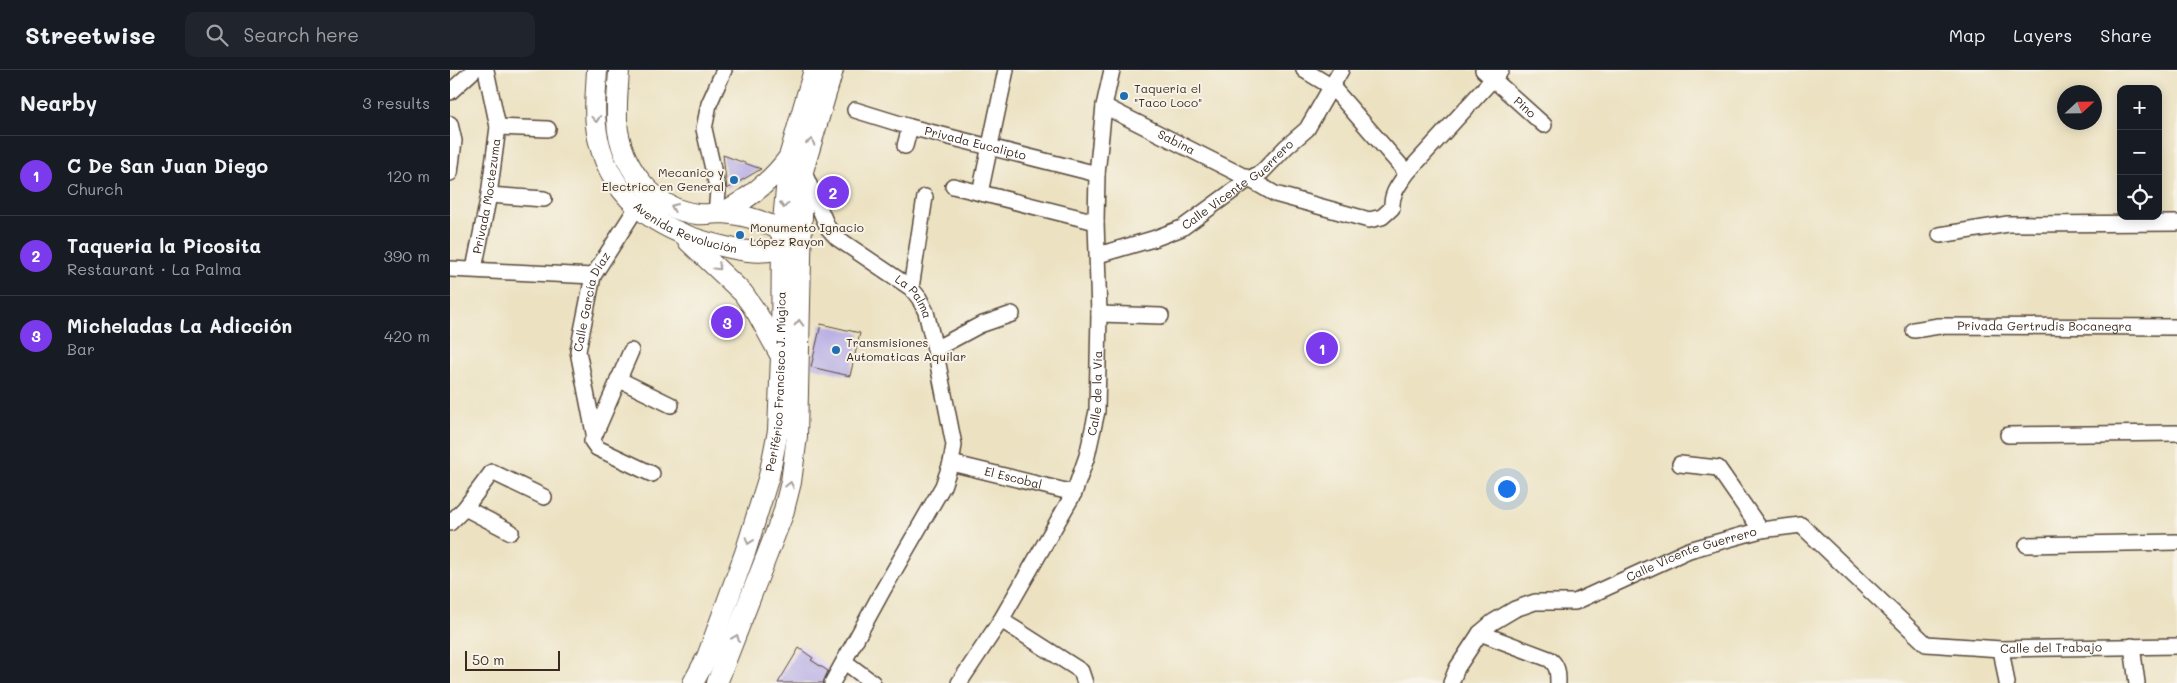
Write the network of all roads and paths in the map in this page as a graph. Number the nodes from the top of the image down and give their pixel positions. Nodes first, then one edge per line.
1 (474, 70) edge
2 (486, 70) edge
3 (597, 70) edge
4 (619, 70) edge
5 (724, 70) edge
6 (814, 70) edge
7 (833, 70) edge
8 (1006, 70) edge
9 (1112, 70) edge
10 (1304, 70) edge
11 (1341, 70) edge
12 (1493, 73) edge
13 (1332, 87) junction
14 (450, 92) edge
15 (1104, 106) junction
16 (855, 110) dead end
17 (450, 124) edge
18 (1544, 125) dead end
19 (498, 126) junction
20 (910, 127) junction
21 (548, 129) dead end
22 (905, 146) dead end
23 (990, 147) junction
24 (796, 164) junction
25 (450, 173) edge
26 (1407, 173) junction
27 (1096, 174) junction
28 (1249, 179) junction
29 (953, 186) dead end
30 (980, 193) junction
31 (489, 195) junction
32 (925, 197) dead end
33 (544, 199) dead end
34 (637, 207) junction
35 (719, 214) junction
36 (1096, 222) junction
37 (2177, 223) edge
38 (681, 235) junction
39 (1940, 235) dead end
40 (791, 241) junction
41 (1098, 255) junction
42 (450, 269) edge
43 (474, 269) junction
44 (593, 276) junction
45 (910, 288) junction
46 (1012, 314) dead end
47 (1099, 314) junction
48 (1160, 316) dead end
49 (2177, 327) edge
50 (1914, 330) dead end
51 (935, 350) junction
52 (631, 351) dead end
53 (781, 356) junction
54 (618, 379) junction
55 (671, 405) dead end
56 (2177, 433) edge
57 (2008, 435) dead end
58 (593, 437) junction
59 (951, 463) junction
60 (1680, 464) dead end
61 (652, 474) dead end
62 (1074, 493) junction
63 (544, 497) dead end
64 (465, 508) junction
65 (450, 523) edge
66 (1761, 530) junction
67 (511, 532) dead end
68 (2177, 542) edge
69 (2027, 545) dead end
70 (1001, 620) junction
71 (1480, 633) junction
72 (1926, 644) joint
73 (2132, 646) junction
74 (2177, 646) edge
75 (2001, 649) junction
76 (845, 662) junction
77 (693, 683) edge
78 (717, 683) edge
79 (832, 683) edge
80 (873, 683) edge
81 (959, 683) edge
82 (1085, 683) edge
83 (1451, 683) edge
84 (1558, 683) edge
85 (2007, 683) edge
86 (2137, 683) edge

1 - 14 street
2 - 19 street, Privada Moctezuma
3 -> 34 main road, Avenida Revolución
35 -> 4 main road, Avenida Revolución
5 - 35 street
6 - 24 main road, Periférico Francisco J. Múgica
24 -> 7 main road, Periférico Francisco J. Múgica
8 - 23 street
9 - 15 street, Calle de la Vía
10 - 13 street
11 - 13 street, Calle Vicente Guerrero
12 - 18 street, Pino
12 - 26 street
13 - 26 street
13 - 28 street, Calle Vicente Guerrero
15 - 27 street, Calle de la Vía
15 - 28 street, Sabina
16 - 20 street, Privada Eucalipto
17 - 25 street
19 - 21 street
19 - 31 street, Privada Moctezuma
20 - 22 street
20 - 23 street, Privada Eucalipto
23 - 27 street, Privada Eucalipto
23 - 30 street
24 - 35 main road
24 - 40 main road, Periférico Francisco J. Múgica
24 - 45 street, La Palma
26 - 28 street, Sabina
27 - 36 street, Calle de la Vía
28 - 41 street, Calle Vicente Guerrero
29 - 30 street
30 - 36 street
31 - 33 street
31 - 43 street, Privada Moctezuma
32 - 45 street
34 - 38 main road, Avenida Revolución
34 - 44 street, Calle García Díaz
35 - 40 main road, Avenida Revolución
36 - 41 street, Calle de la Vía
37 - 39 street
38 - 40 main road, Avenida Revolución
38 -> 53 main road
40 - 53 main road, Periférico Francisco J. Múgica
78 -> 40 main road, Periférico Francisco J. Múgica
41 - 47 street, Calle de la Vía
42 - 43 street, Privada Moctezuma
43 - 44 street
44 - 58 street, Calle García Díaz
45 - 51 street, La Palma
46 - 51 street
47 - 48 street
47 - 62 street, Calle de la Vía
49 - 50 street, Privada Gertrudis Bocanegra
51 - 59 street, La Palma
52 - 54 street
53 -> 77 main road, Periférico Francisco J. Múgica
54 - 55 street
54 - 58 street
56 - 57 street
58 - 61 street
59 - 62 street, El Escobal
59 - 76 street, La Palma
60 - 66 street
62 - 70 street, Calle de la Vía
63 - 64 street
64 - 65 street
64 - 67 street
66 - 71 street, Calle Vicente Guerrero
66 - 72 street, Calle Vicente Guerrero
68 - 69 street
70 - 81 street, Calle de la Vía
70 - 82 street
71 - 83 street, Calle Vicente Guerrero
71 - 84 street
72 - 75 street, Calle del Trabajo
73 - 74 street, Calle del Trabajo
73 - 75 street, Calle del Trabajo
73 - 86 street
75 - 85 street
76 - 79 street, La Palma
76 - 80 street

